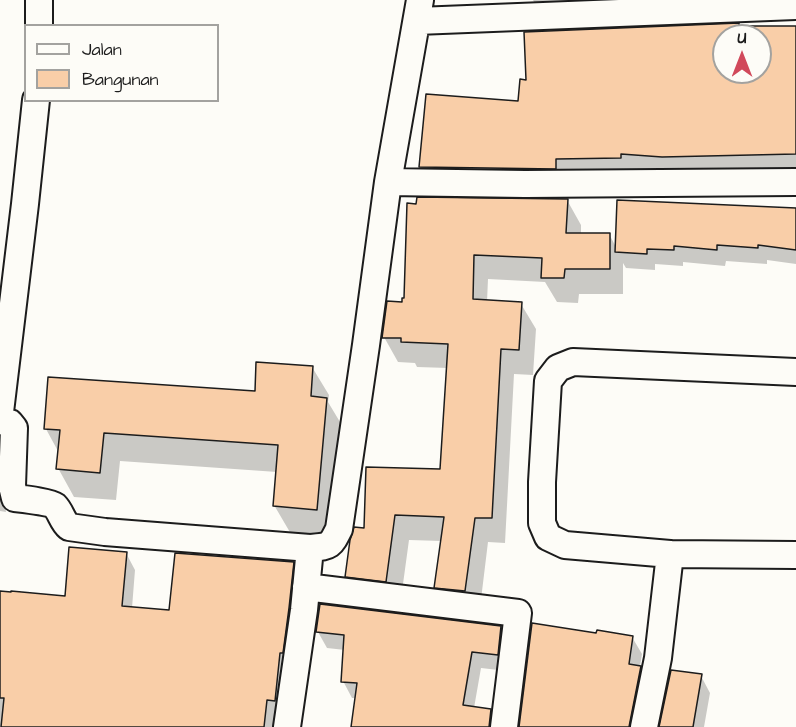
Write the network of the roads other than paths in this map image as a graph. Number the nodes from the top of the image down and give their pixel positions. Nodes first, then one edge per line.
1 (39, 0) edge
2 (796, 6) edge
3 (419, 10) edge
4 (39, 24) edge
5 (36, 102) edge
6 (388, 182) junction
7 (796, 182) edge
8 (796, 372) edge
9 (0, 411) edge
10 (0, 421) edge
11 (310, 548) junction
12 (670, 554) junction
13 (796, 555) edge
14 (306, 587) junction
15 (287, 727) edge
16 (504, 727) edge
17 (644, 727) edge

1 - 4 street
2 - 3 street
3 - 6 street
5 - 9 street
6 - 7 street
6 - 11 street
8 - 12 street
10 - 11 street
11 - 14 street
12 - 13 street
12 - 17 street
14 - 15 street
14 - 16 street

